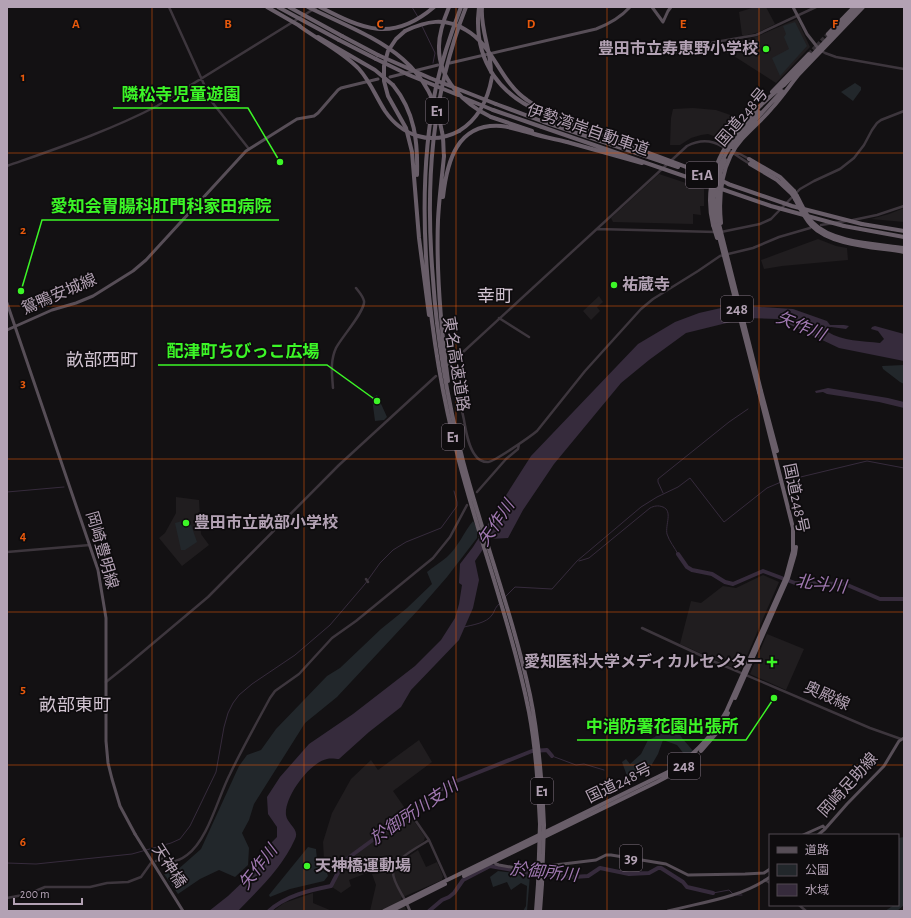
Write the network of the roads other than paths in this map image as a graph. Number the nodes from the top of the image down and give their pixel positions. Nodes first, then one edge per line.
1 (169, 7) edge
2 (267, 7) edge
3 (278, 7) edge
4 (289, 7) edge
5 (308, 7) edge
6 (318, 7) edge
7 (434, 7) edge
8 (449, 7) edge
9 (461, 7) edge
10 (466, 7) edge
11 (481, 7) edge
12 (630, 7) edge
13 (652, 7) edge
14 (671, 7) edge
15 (793, 7) edge
16 (816, 7) edge
17 (854, 7) edge
18 (858, 7) edge
19 (863, 7) edge
20 (797, 16) junction
21 (298, 25) junction
22 (828, 34) tunnel mouth
23 (341, 38) junction
24 (654, 48) dead end
25 (820, 49) junction
26 (809, 54) tunnel mouth
27 (377, 57) junction
28 (450, 63) dead end
29 (438, 65) dead end
30 (904, 69) edge
31 (390, 77) dead end
32 (201, 79) junction
33 (378, 79) dead end
34 (780, 91) junction
35 (904, 110) edge
36 (596, 133) junction
37 (567, 142) junction
38 (725, 147) junction
39 (249, 149) junction
40 (733, 152) junction
41 (749, 159) joint
42 (750, 164) joint
43 (7, 166) edge
44 (668, 170) junction
45 (729, 184) junction
46 (793, 192) junction
47 (796, 197) junction
48 (904, 206) edge
49 (417, 212) junction
50 (427, 219) junction
51 (717, 224) junction
52 (821, 225) dead end
53 (810, 228) dead end
54 (596, 229) junction
55 (904, 230) edge
56 (438, 238) junction
57 (904, 238) edge
58 (904, 248) edge
59 (904, 252) edge
60 (429, 262) junction
61 (356, 288) dead end
62 (7, 303) edge
63 (499, 318) junction
64 (15, 327) junction
65 (7, 330) edge
66 (529, 337) dead end
67 (438, 358) junction
68 (436, 376) dead end
69 (333, 388) dead end
70 (760, 392) junction
71 (454, 421) junction
72 (519, 444) junction
73 (477, 492) dead end
74 (467, 505) dead end
75 (476, 513) junction
76 (90, 544) junction
77 (7, 552) edge
78 (642, 628) dead end
79 (744, 674) junction
80 (106, 682) junction
81 (902, 739) edge
82 (411, 814) dead end
83 (825, 829) junction
84 (135, 834) joint
85 (805, 834) edge
86 (819, 834) edge
87 (429, 840) junction
88 (156, 860) dead end
89 (493, 860) junction
90 (151, 863) dead end
91 (769, 870) edge
92 (769, 878) edge
93 (766, 880) junction
94 (448, 881) junction
95 (769, 882) edge
96 (540, 884) junction
97 (7, 898) edge
98 (406, 902) junction
99 (183, 911) edge
100 (384, 911) edge
101 (391, 911) edge
102 (410, 911) edge
103 (536, 911) edge
104 (540, 911) edge
105 (668, 911) edge

1 - 32 street
2 - 21 highway, bridge
3 - 23 highway, 伊勢湾岸自動車道 / E1A, bridge
4 - 23 highway, 伊勢湾岸自動車道 / E1A, bridge
5 - 56 highway, bridge
6 - 7 highway
6 - 32 street
8 - 37 highway, bridge
9 - 50 highway, 東名高速道路 / E1
10 - 50 highway, 東名高速道路 / E1
11 - 21 highway, bridge
11 - 36 highway, bridge
12 - 28 main road
13 - 14 main road
15 - 20 main road
16 - 20 street
17 - 22 highway
18 - 25 highway, 国道248号 / 248
19 - 25 highway, 国道248号 / 248
20 - 24 street
20 - 25 main road
21 - 49 highway, bridge
23 - 27 highway, 伊勢湾岸自動車道 / E1A
25 - 30 street
25 - 34 highway, 国道248号 / 248
25 - 34 highway, 国道248号 / 248
26 - 34 highway, 248
27 - 44 highway, 伊勢湾岸自動車道 / E1A, bridge
27 - 45 highway, 伊勢湾岸自動車道 / E1A, bridge
29 - 31 main road
32 - 39 street
32 - 43 street
33 - 39 main road, 鴛鴨安城線
34 - 38 highway, 248
34 - 40 highway, 248
34 - 51 highway, 国道248号 / 248, bridge
35 - 54 street
36 - 45 highway, bridge
36 - 49 highway, bridge
37 - 44 highway, bridge
37 - 56 highway
38 - 40 street
38 - 51 highway, 248
38 - 54 street
39 - 64 main road, 鴛鴨安城線
40 - 41 street
40 - 42 street
40 - 51 highway, 248
41 - 46 highway
42 - 46 highway
44 - 57 highway, 伊勢湾岸自動車道 / E1A, bridge
45 - 55 highway, 伊勢湾岸自動車道 / E1A, bridge
46 - 47 highway, bridge
47 - 58 highway
47 - 59 highway
48 - 52 street
49 - 67 highway
50 - 60 highway, 東名高速道路 / E1
51 - 70 highway, 国道248号 / 248, bridge
51 - 70 highway, 国道248号 / 248, bridge
53 - 72 street
54 - 63 street
56 - 71 highway
60 - 67 highway, 東名高速道路 / E1
60 - 71 highway, 東名高速道路 / E1
61 - 69 street
62 - 64 main road, 岡崎豊明線
63 - 66 street
63 - 72 street
64 - 65 main road, 鴛鴨安城線
64 - 76 main road, 岡崎豊明線
67 - 75 highway, 東名高速道路 / E1
68 - 80 street
70 - 79 highway, 国道248号 / 248
71 - 75 highway, 東名高速道路 / E1
72 - 73 street
74 - 88 street
75 - 96 highway, 東名高速道路 / E1, bridge
76 - 77 street
76 - 80 main road, 岡崎豊明線
78 - 79 street, 奥殿線
79 - 81 street, 奥殿線
79 - 89 highway, 国道248号 / 248
80 - 84 main road, 岡崎豊明線
81 - 83 main road, 岡崎足助線
82 - 87 street
83 - 85 main road, 岡崎足助線
83 - 86 main road, 岡崎足助線
84 - 99 main road, 天神橋, bridge
87 - 94 street
87 - 98 street
89 - 91 main road, 39
89 - 94 highway, 国道248号 / 248
89 - 98 highway, 国道248号 / 248
90 - 97 street
92 - 93 main road
93 - 95 street
93 - 105 main road
94 - 98 highway, 国道248号 / 248
96 - 103 highway, 東名高速道路 / E1
96 - 104 highway, 東名高速道路 / E1
98 - 100 highway, 国道248号 / 248
98 - 101 highway, 国道248号 / 248
98 - 102 main road

